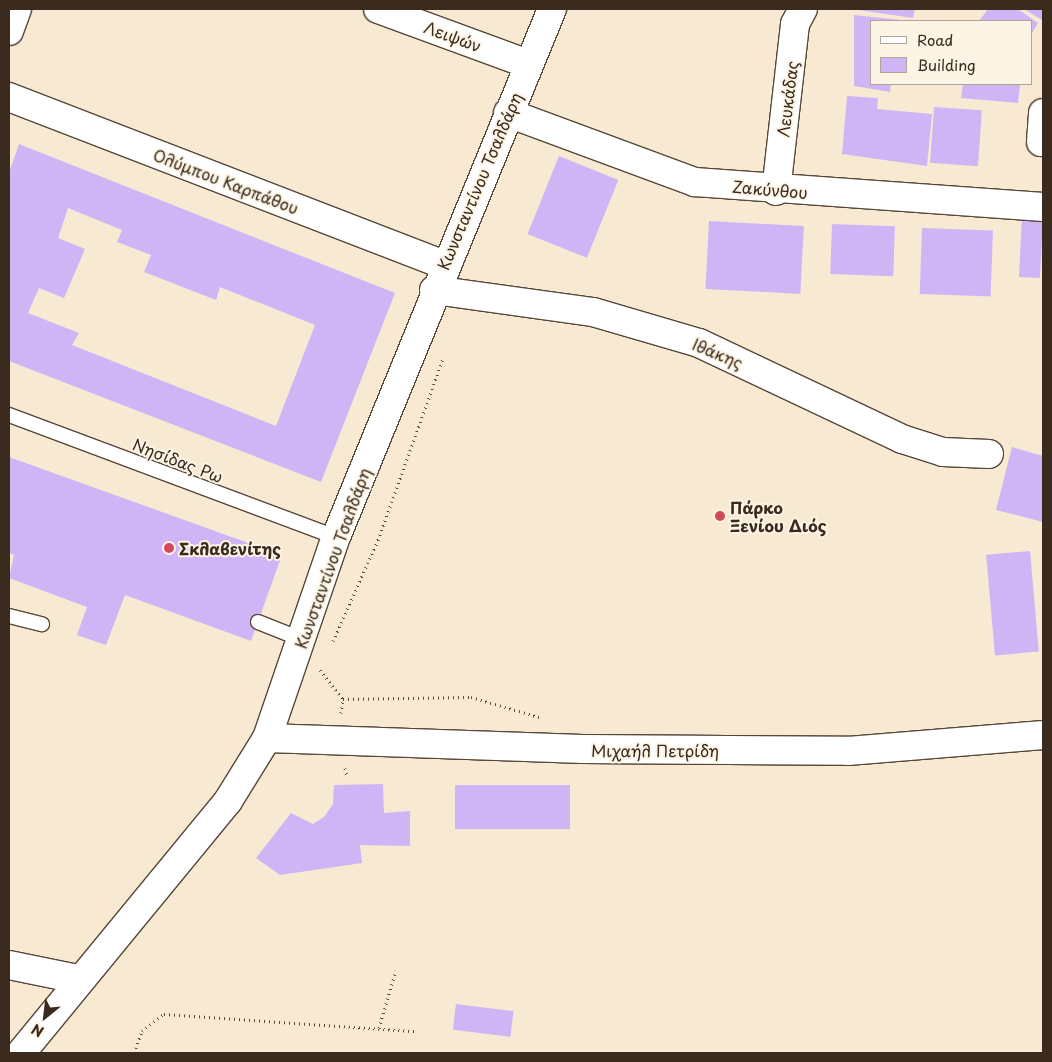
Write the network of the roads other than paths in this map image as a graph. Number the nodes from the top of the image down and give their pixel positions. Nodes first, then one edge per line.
1 (17, 9) edge
2 (378, 9) edge
3 (552, 9) edge
4 (802, 9) edge
5 (9, 31) edge
6 (528, 64) junction
7 (9, 97) edge
8 (508, 113) junction
9 (1043, 113) edge
10 (1041, 142) dead end
11 (776, 191) junction
12 (1043, 206) edge
13 (444, 265) junction
14 (434, 290) junction
15 (9, 415) edge
16 (989, 454) dead end
17 (336, 537) junction
18 (9, 616) edge
19 (258, 622) dead end
20 (42, 624) dead end
21 (303, 640) junction
22 (1043, 735) edge
23 (267, 738) junction
24 (9, 966) edge
25 (78, 979) junction
26 (21, 1053) edge

1 - 5 street
2 - 6 street, Λειψών
3 - 6 street, Κωνσταντίνου Τσαλδάρη
4 - 11 street, Λευκάδας
6 - 8 street, Κωνσταντίνου Τσαλδάρη
7 - 13 street, Ολύμπου Καρπάθου
8 - 11 street, Ζακύνθου
8 - 13 street, Κωνσταντίνου Τσαλδάρη
9 - 10 street
11 - 12 street, Ζακύνθου
13 - 14 street, Κωνσταντίνου Τσαλδάρη
14 - 16 street, Ιθάκης
14 - 17 street, Κωνσταντίνου Τσαλδάρη
15 - 17 lane, Νησίδας Ρω
17 - 21 street, Κωνσταντίνου Τσαλδάρη
18 - 20 lane
19 - 21 lane
21 - 23 street, Κωνσταντίνου Τσαλδάρη
22 - 23 street, Μιχαήλ Πετρίδη
23 - 25 street, Κωνσταντίνου Τσαλδάρη
24 - 25 street
25 - 26 street, Κωνσταντίνου Τσαλδάρη

